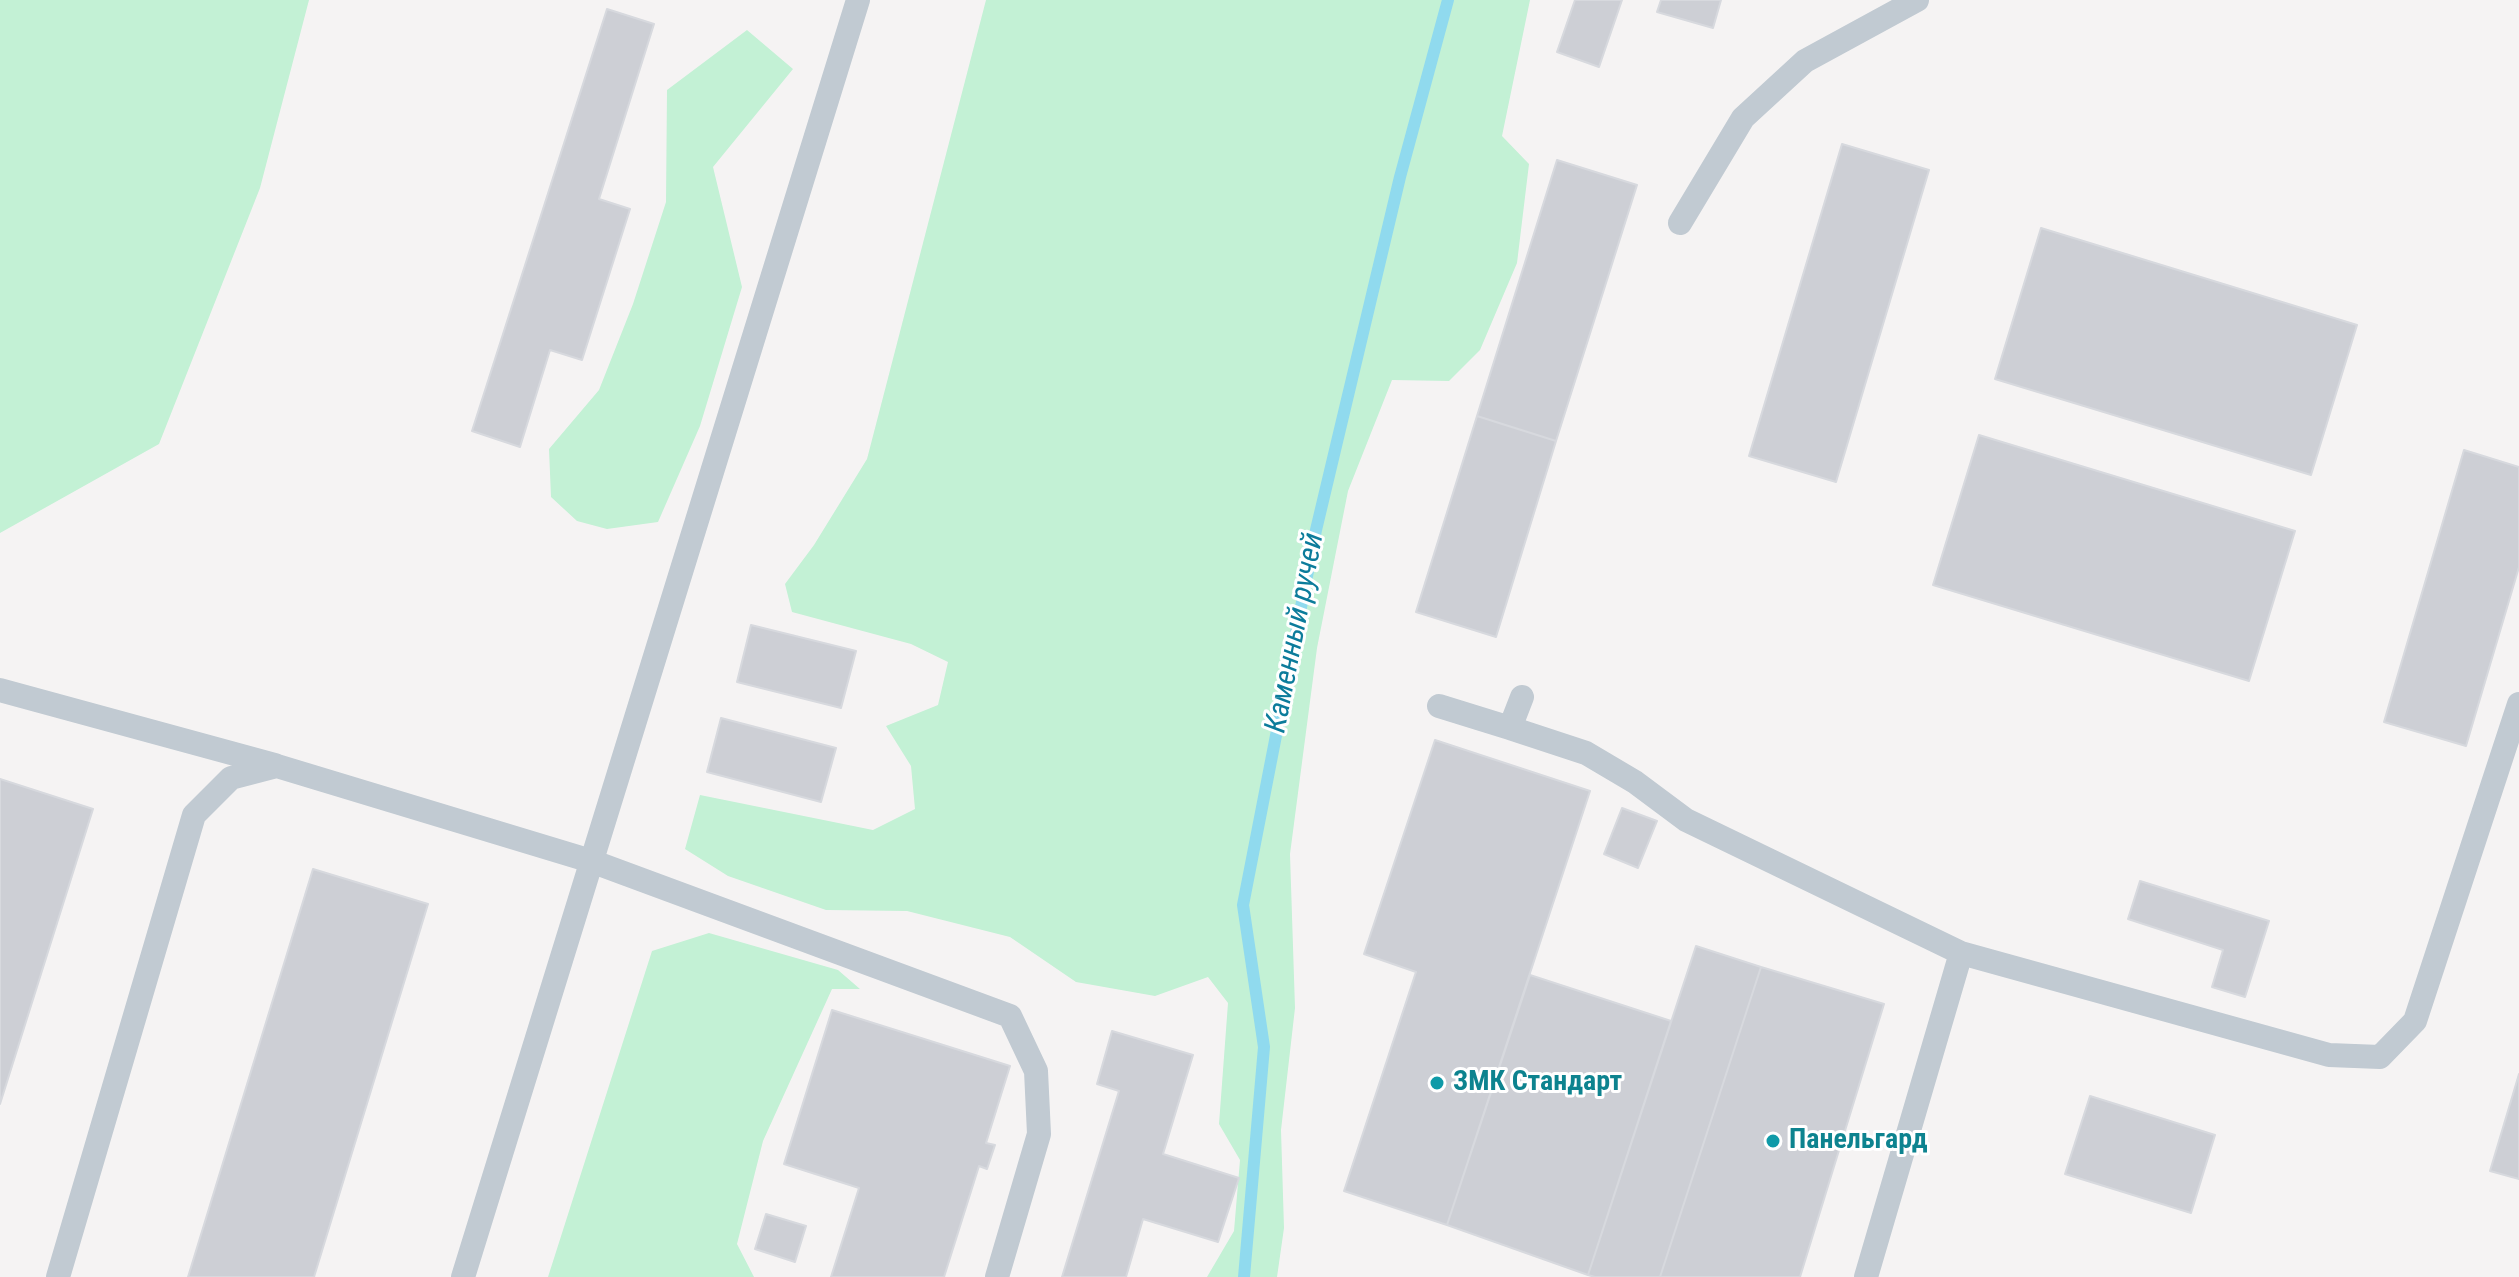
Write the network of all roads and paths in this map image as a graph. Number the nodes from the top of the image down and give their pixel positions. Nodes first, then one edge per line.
1 (858, 0) edge
2 (1917, 0) edge
3 (1680, 223) dead end
4 (0, 690) edge
5 (1522, 697) dead end
6 (2519, 704) edge
7 (1439, 706) dead end
8 (1510, 728) junction
9 (277, 766) junction
10 (591, 861) junction
11 (1961, 953) junction
12 (58, 1277) edge
13 (463, 1277) edge
14 (997, 1277) edge
15 (1866, 1277) edge

1 - 10 lane
2 - 3 lane
4 - 9 lane
5 - 8 lane
6 - 11 lane
7 - 8 lane
8 - 11 lane
9 - 10 lane
9 - 12 lane
10 - 13 lane
10 - 14 lane
11 - 15 lane

